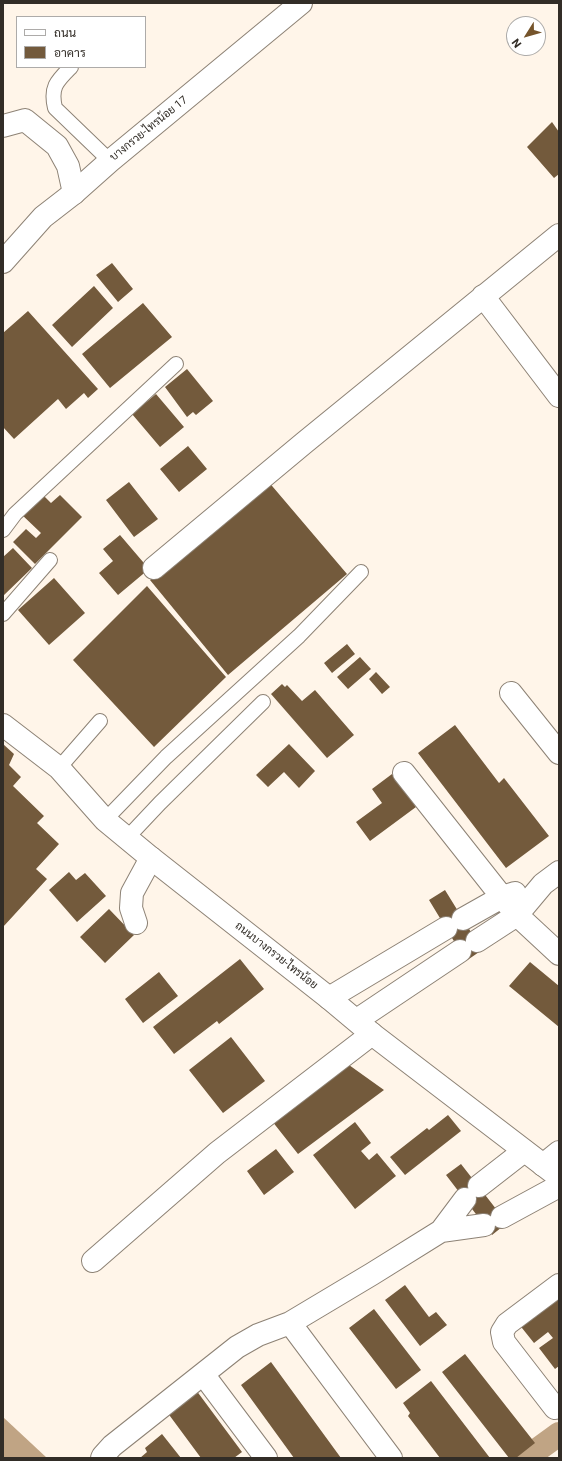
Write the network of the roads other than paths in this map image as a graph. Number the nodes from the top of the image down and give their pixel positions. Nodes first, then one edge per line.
1 (301, 3) edge
2 (70, 68) edge
3 (3, 126) edge
4 (110, 161) junction
5 (74, 193) junction
6 (559, 235) edge
7 (3, 262) edge
8 (483, 296) junction
9 (176, 364) dead end
10 (559, 396) edge
11 (3, 530) edge
12 (50, 560) dead end
13 (154, 568) dead end
14 (361, 572) dead end
15 (3, 614) edge
16 (511, 693) dead end
17 (263, 702) dead end
18 (100, 721) dead end
19 (3, 725) edge
20 (559, 753) edge
21 (59, 768) junction
22 (404, 773) dead end
23 (106, 820) junction
24 (127, 838) junction
25 (151, 858) junction
26 (551, 878) edge
27 (502, 897) junction
28 (518, 915) junction
29 (136, 923) dead end
30 (559, 954) edge
31 (329, 998) junction
32 (364, 1027) junction
33 (524, 1151) junction
34 (554, 1165) edge
35 (559, 1186) edge
36 (442, 1231) junction
37 (94, 1261) dead end
38 (559, 1285) edge
39 (290, 1323) junction
40 (203, 1374) junction
41 (556, 1408) dead end
42 (102, 1458) edge
43 (266, 1458) edge
44 (391, 1458) edge

1 - 4 street, บางกรวย-ไทรน้อย 17
2 - 4 lane
3 - 5 street
4 - 5 street, บางกรวย-ไทรน้อย 17
5 - 7 street, บางกรวย-ไทรน้อย 17
6 - 8 street
8 - 10 street
8 - 13 street
9 - 11 lane
12 - 15 lane
14 - 23 lane
16 - 20 street
17 - 24 lane
18 - 21 lane
19 - 21 street, ถนนบางกรวย-ไทรน้อย
21 - 23 street, ถนนบางกรวย-ไทรน้อย
22 - 27 street
23 - 24 street, ถนนบางกรวย-ไทรน้อย
24 - 25 street, ถนนบางกรวย-ไทรน้อย
25 - 29 street
25 - 31 street, ถนนบางกรวย-ไทรน้อย
26 - 27 street
26 - 28 street
27 - 28 street
27 - 31 street
28 - 30 street
28 - 32 street
31 - 32 street, ถนนบางกรวย-ไทรน้อย
32 - 33 street, ถนนบางกรวย-ไทรน้อย
32 - 37 street
33 - 34 street, ถนนบางกรวย-ไทรน้อย
33 - 36 street
35 - 36 street
36 - 39 street
38 - 41 street
39 - 40 street
39 - 44 street
40 - 42 street
40 - 43 street

